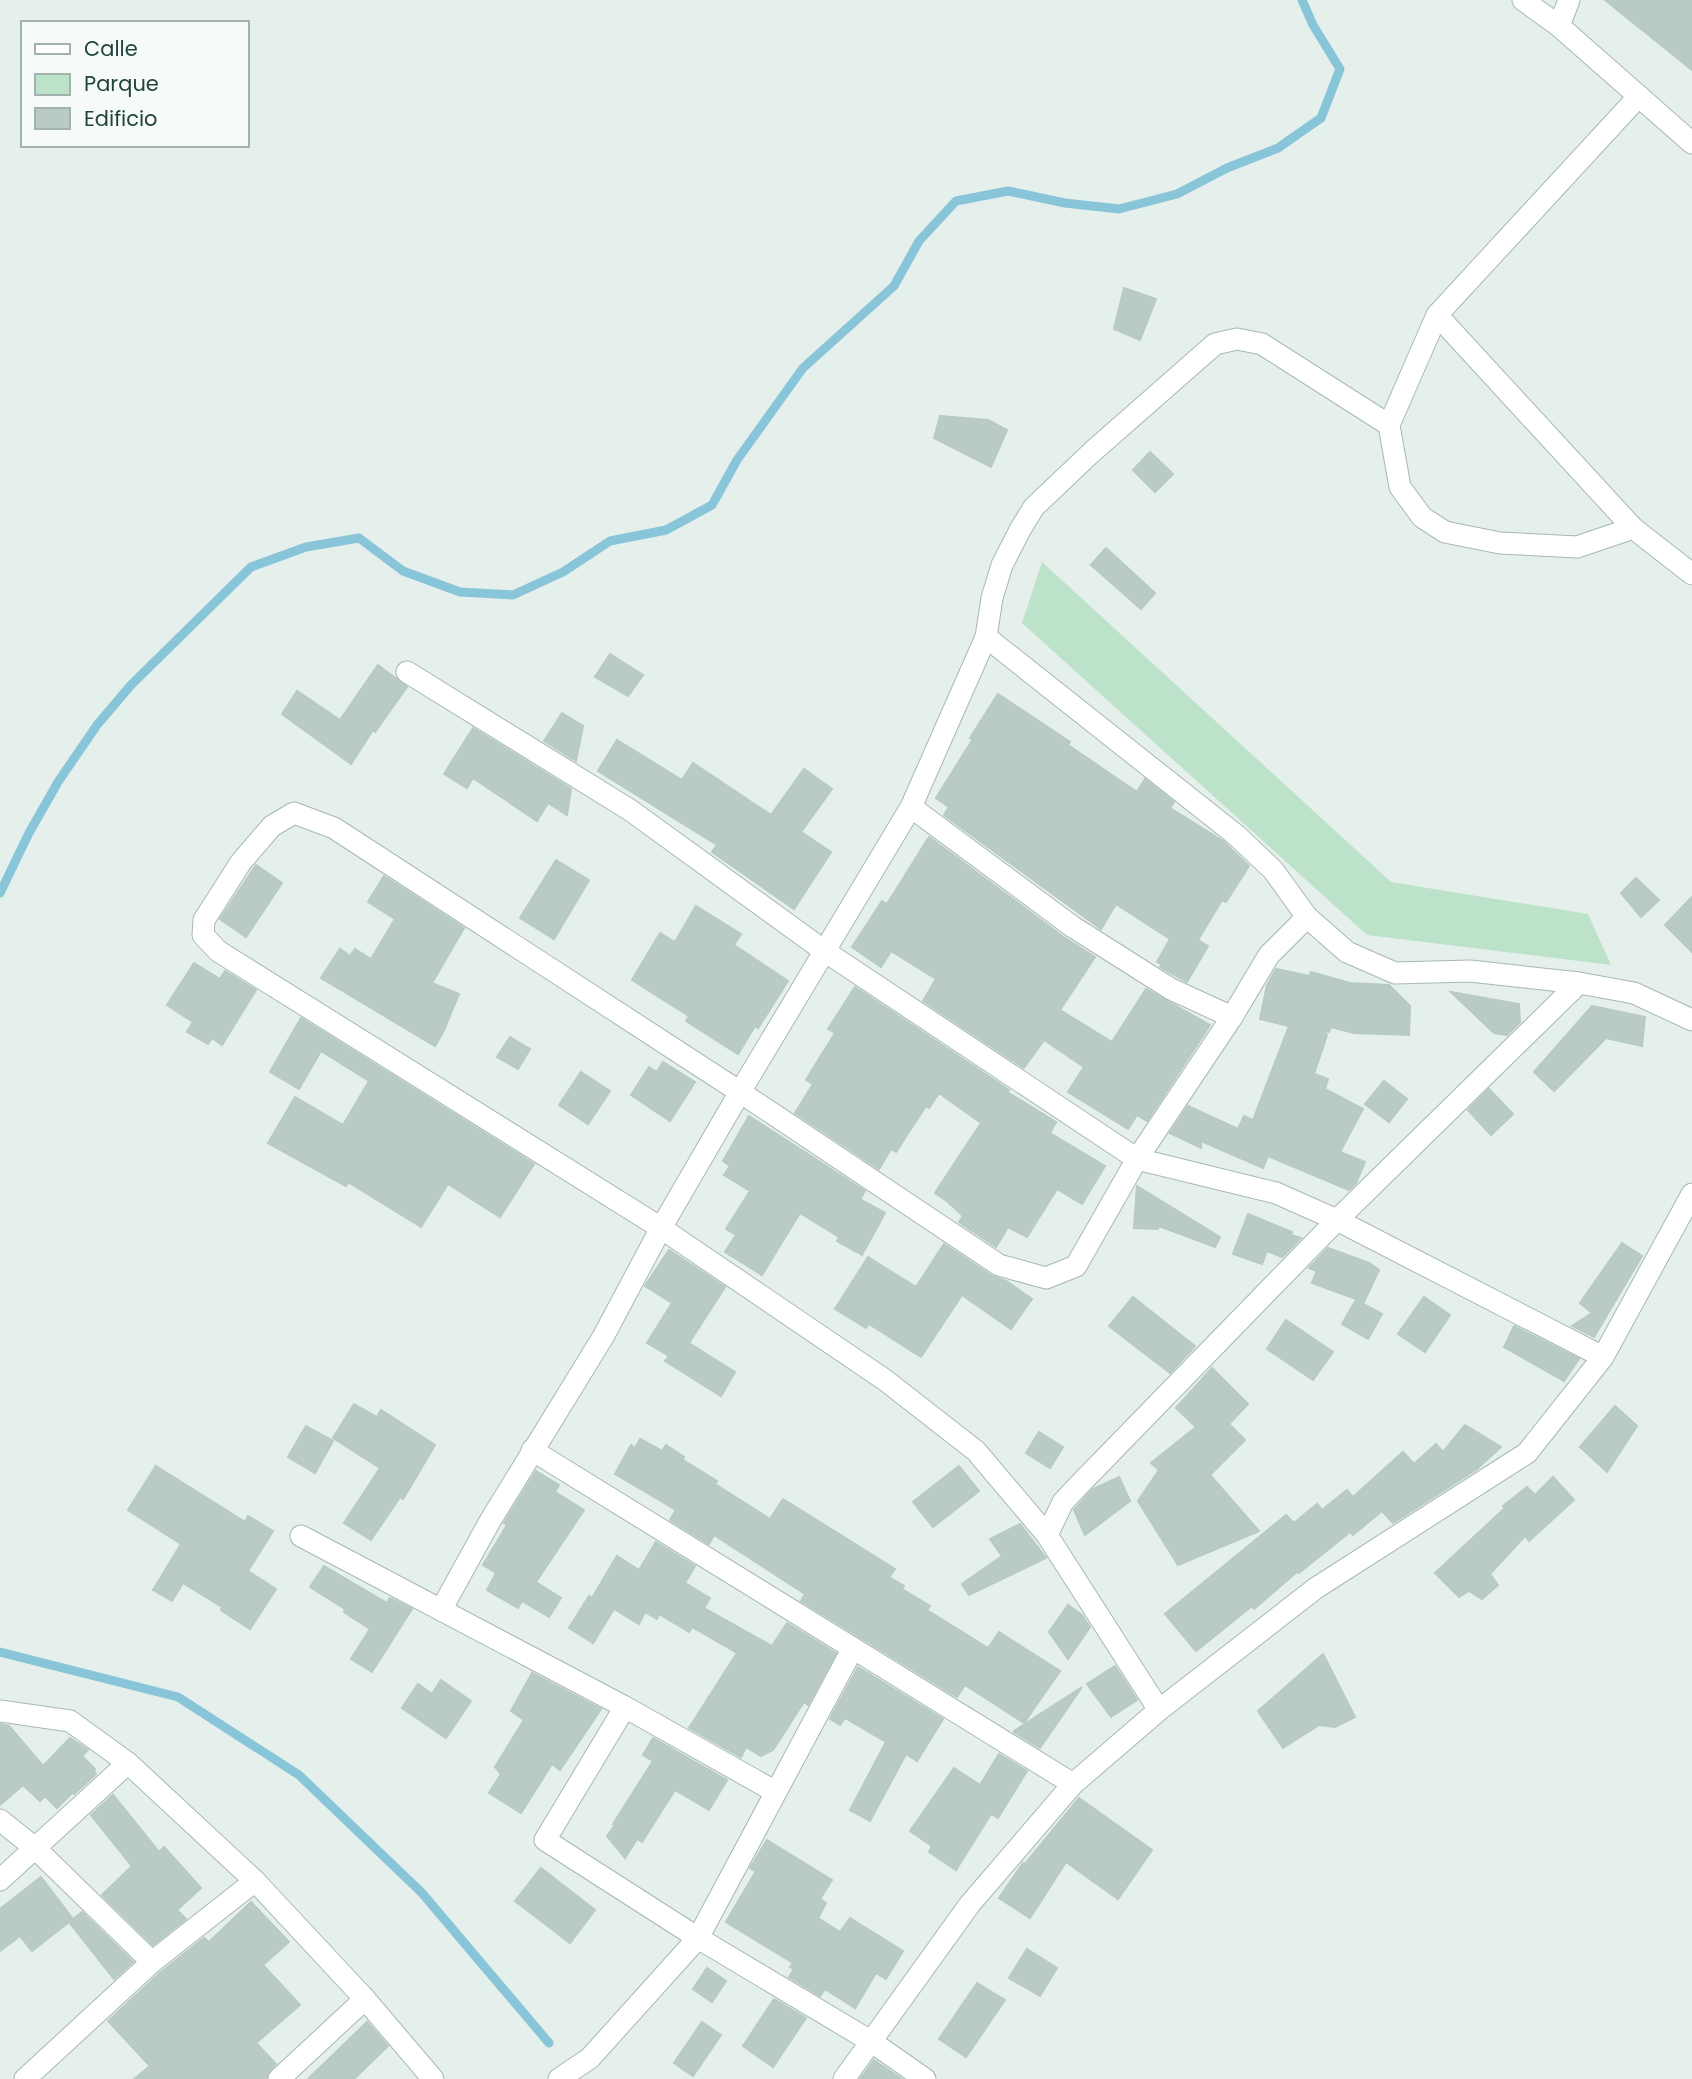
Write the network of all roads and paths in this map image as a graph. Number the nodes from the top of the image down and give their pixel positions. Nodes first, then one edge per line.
1 (1523, 0) edge
2 (1569, 0) edge
3 (1559, 26) junction
4 (1639, 96) junction
5 (1692, 143) edge
6 (1437, 314) junction
7 (1389, 425) junction
8 (1633, 528) junction
9 (1692, 574) edge
10 (986, 637) junction
11 (407, 672) dead end
12 (911, 807) junction
13 (1307, 917) junction
14 (824, 950) junction
15 (1579, 983) junction
16 (1232, 1017) junction
17 (1692, 1020) edge
18 (740, 1092) junction
19 (1137, 1159) junction
20 (1692, 1194) edge
21 (1337, 1220) junction
22 (661, 1228) junction
23 (1604, 1357) junction
24 (532, 1450) junction
25 (1047, 1535) junction
26 (301, 1536) dead end
27 (441, 1610) junction
28 (853, 1648) junction
29 (625, 1707) junction
30 (1159, 1710) junction
31 (0, 1711) edge
32 (128, 1763) junction
33 (1073, 1784) junction
34 (774, 1791) junction
35 (0, 1820) edge
36 (35, 1848) junction
37 (0, 1880) edge
38 (255, 1881) junction
39 (698, 1938) junction
40 (152, 1962) junction
41 (365, 1999) junction
42 (872, 2042) junction
43 (24, 2079) edge
44 (279, 2079) edge
45 (433, 2079) edge
46 (559, 2079) edge
47 (844, 2079) edge
48 (925, 2079) edge

1 - 3 street
2 - 3 street
3 - 4 street
4 - 5 street
4 - 6 street
6 - 7 street
6 - 8 street
7 - 8 street
7 - 10 street
8 - 9 street
10 - 12 street
10 - 13 street
11 - 14 street
12 - 14 street
12 - 16 street
13 - 15 street
13 - 16 street
14 - 18 street
14 - 19 street
15 - 17 street
15 - 21 street
16 - 19 street
18 - 19 street
18 - 22 street
18 - 22 street
19 - 21 street
20 - 23 street
21 - 23 street
21 - 25 street
22 - 24 street
22 - 25 street
23 - 30 street
24 - 27 street
24 - 28 street
25 - 30 street
26 - 27 street
27 - 29 street
28 - 33 street
28 - 34 street
29 - 34 street
29 - 39 street
30 - 33 street
31 - 32 street
32 - 36 street
32 - 38 street
33 - 42 street
34 - 39 street
35 - 36 street
36 - 37 street
36 - 40 street
38 - 40 street
38 - 41 street
39 - 42 street
39 - 46 street
40 - 43 street
41 - 44 street
41 - 45 street
42 - 47 street
42 - 48 street

